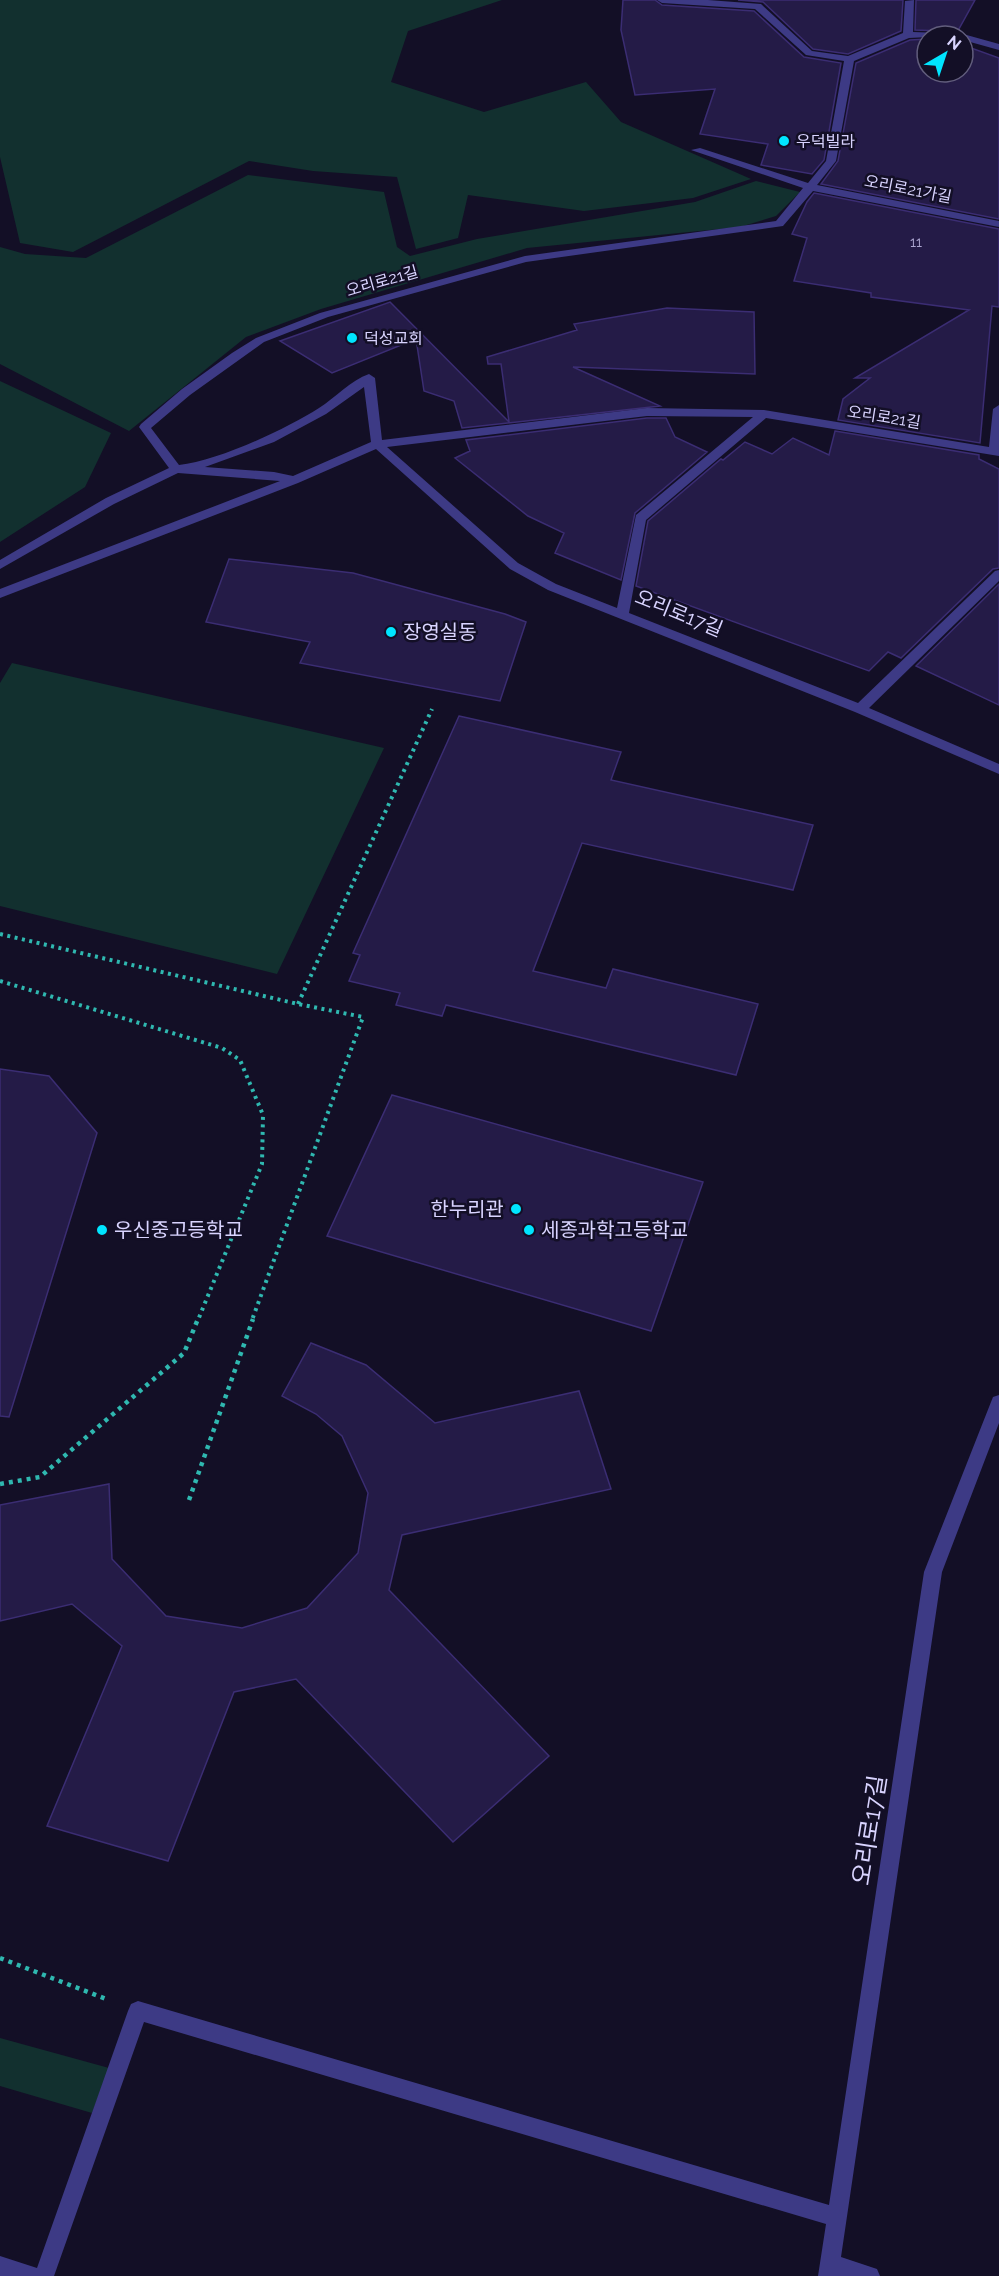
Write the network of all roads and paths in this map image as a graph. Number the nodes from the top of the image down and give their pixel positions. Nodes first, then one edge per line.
1 (663, 0) edge
2 (910, 1) edge
3 (908, 34) junction
4 (915, 34) edge
5 (975, 40) edge
6 (999, 47) edge
7 (849, 59) junction
8 (696, 150) dead end
9 (810, 187) junction
10 (999, 224) edge
11 (999, 409) edge
12 (764, 414) junction
13 (377, 444) junction
14 (997, 451) edge
15 (176, 469) junction
16 (294, 480) junction
17 (0, 565) edge
18 (999, 574) edge
19 (0, 594) edge
20 (622, 615) junction
21 (432, 709) dead end
22 (860, 709) junction
23 (999, 769) edge
24 (0, 934) edge
25 (0, 981) edge
26 (298, 1005) junction
27 (999, 1402) edge
28 (0, 1484) edge
29 (189, 1500) dead end
30 (0, 1958) edge
31 (138, 2011) junction
32 (836, 2217) junction
33 (0, 2266) edge
34 (829, 2270) edge
35 (32, 2276) edge
36 (44, 2276) edge
37 (870, 2276) edge

1 - 7 street
2 - 3 street
3 - 4 street
3 - 7 street
5 - 6 street
7 - 9 street
8 - 9 street, 오리로21가길
9 - 10 street, 오리로21가길
9 - 15 street, 오리로21길
11 - 14 street
12 - 13 street, 오리로21길
12 - 14 street, 오리로21길
12 - 20 street
13 - 15 street
13 - 16 street, 오리로21길
13 - 20 street, 오리로17길
15 - 16 street
15 - 17 street
16 - 19 street, 오리로21길
18 - 22 street
20 - 22 street, 오리로17길
21 - 26 path
22 - 23 street, 오리로17길
24 - 26 path
25 - 28 path
26 - 29 path
27 - 32 street, 오리로17길
30 - 31 path
31 - 32 street
31 - 36 street
32 - 34 street, 오리로17길
33 - 35 street
34 - 37 street

